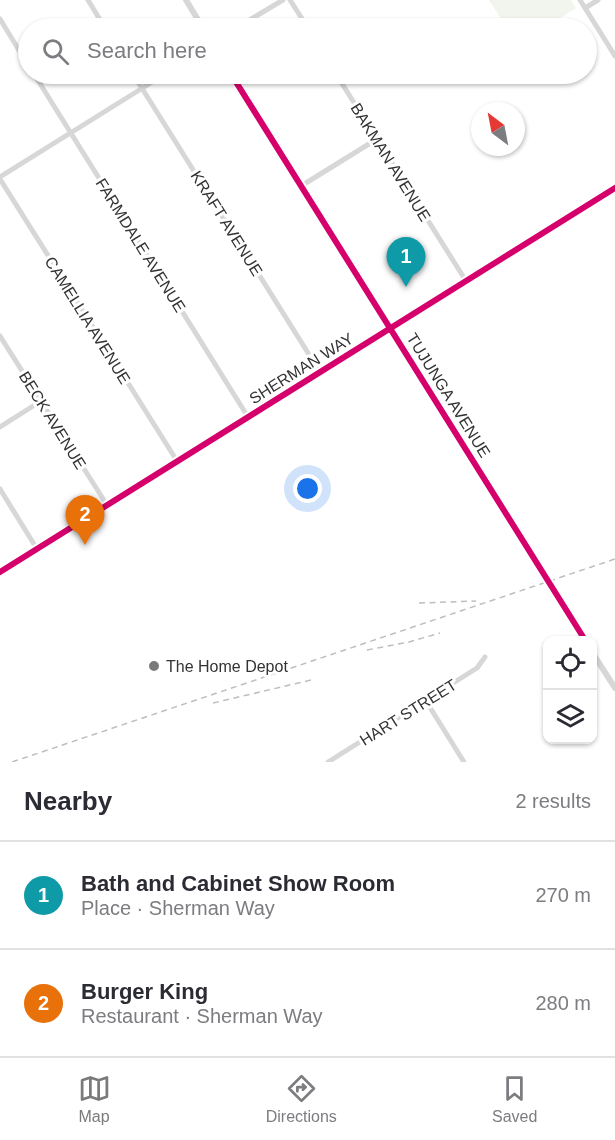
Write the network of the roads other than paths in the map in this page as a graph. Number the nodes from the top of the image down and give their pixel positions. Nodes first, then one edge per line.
1 (88, 0) edge
2 (186, 0) edge
3 (283, 0) edge
4 (290, 0) edge
5 (580, 0) edge
6 (598, 0) edge
7 (585, 8) junction
8 (99, 18) edge
9 (197, 18) edge
10 (253, 18) edge
11 (302, 18) edge
12 (591, 18) edge
13 (0, 19) edge
14 (597, 27) edge
15 (18, 49) edge
16 (615, 56) edge
17 (40, 84) edge
18 (140, 84) edge
19 (149, 84) edge
20 (237, 84) edge
21 (342, 84) edge
22 (142, 88) junction
23 (70, 133) junction
24 (377, 139) junction
25 (0, 178) edge
26 (301, 186) junction
27 (615, 188) edge
28 (466, 281) junction
29 (391, 328) junction
30 (1, 340) edge
31 (320, 372) junction
32 (41, 401) junction
33 (248, 417) junction
34 (0, 427) edge
35 (177, 461) junction
36 (0, 489) edge
37 (107, 505) junction
38 (36, 549) junction
39 (0, 572) edge
40 (583, 636) edge
41 (485, 657) dead end
42 (597, 660) edge
43 (615, 688) edge
44 (426, 701) junction
45 (328, 762) edge
46 (464, 762) edge

1 - 8 street
2 - 9 street
3 - 10 street
4 - 11 street
5 - 7 street
6 - 7 street
7 - 12 street
13 - 15 street
14 - 16 street
17 - 23 street, FARMDALE AVENUE
18 - 22 street, KRAFT AVENUE
19 - 22 street
20 - 26 street, TUJUNGA AVENUE
21 - 24 street, BAKMAN AVENUE
22 - 23 street
22 - 31 street, KRAFT AVENUE
23 - 25 street
23 - 33 street, FARMDALE AVENUE
24 - 26 street
24 - 28 street, BAKMAN AVENUE
25 - 35 street, CAMELLIA AVENUE
26 - 29 street, TUJUNGA AVENUE
27 - 28 main road, SHERMAN WAY
28 - 29 main road, SHERMAN WAY
29 - 31 main road, SHERMAN WAY
29 - 40 street, TUJUNGA AVENUE
30 - 32 street, BECK AVENUE
31 - 33 main road, SHERMAN WAY
32 - 34 street
32 - 37 street, BECK AVENUE
33 - 35 main road, SHERMAN WAY
35 - 37 main road, SHERMAN WAY
36 - 38 street
37 - 38 main road, SHERMAN WAY
38 - 39 main road, SHERMAN WAY
41 - 44 street, HART STREET
42 - 43 street
44 - 45 street, HART STREET
44 - 46 street

